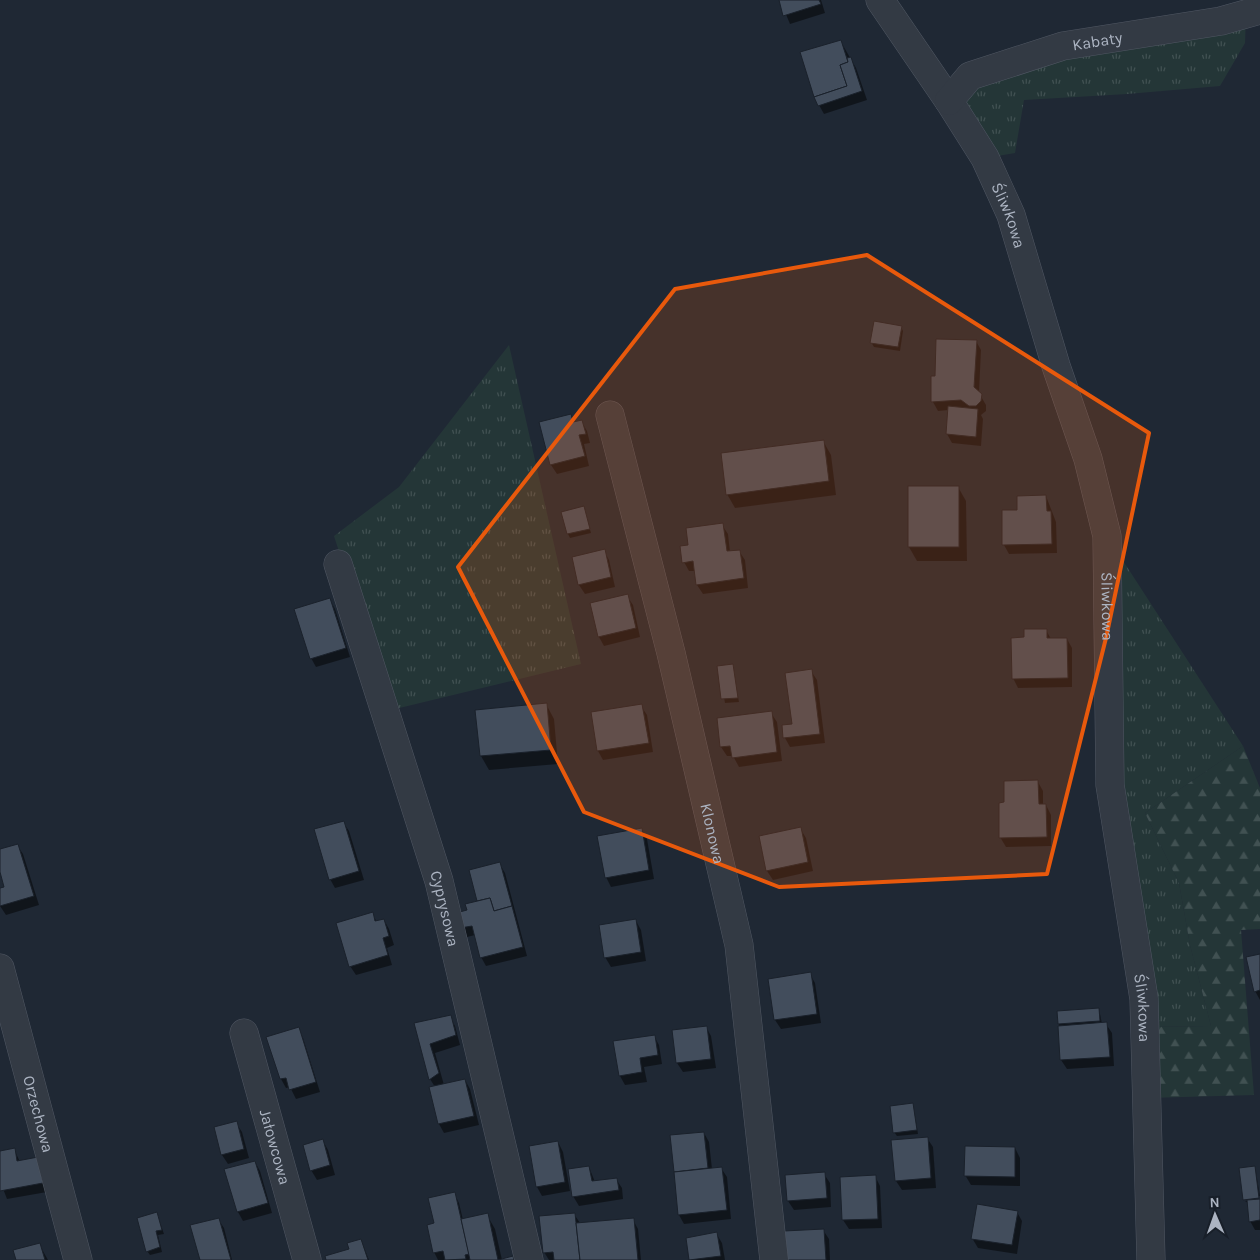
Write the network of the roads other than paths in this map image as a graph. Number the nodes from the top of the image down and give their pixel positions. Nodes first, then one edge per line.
1 (880, 0) edge
2 (1260, 10) edge
3 (949, 101) junction
4 (610, 415) dead end
5 (338, 564) dead end
6 (0, 968) edge
7 (244, 1033) dead end
8 (78, 1260) edge
9 (306, 1260) edge
10 (529, 1260) edge
11 (774, 1260) edge
12 (1151, 1260) edge

1 - 3 street, Śliwkowa
2 - 3 street, Kabaty
3 - 12 street, Śliwkowa
4 - 11 street, Klonowa
5 - 10 street, Cyprysowa
6 - 8 street, Orzechowa
7 - 9 street, Jałowcowa

